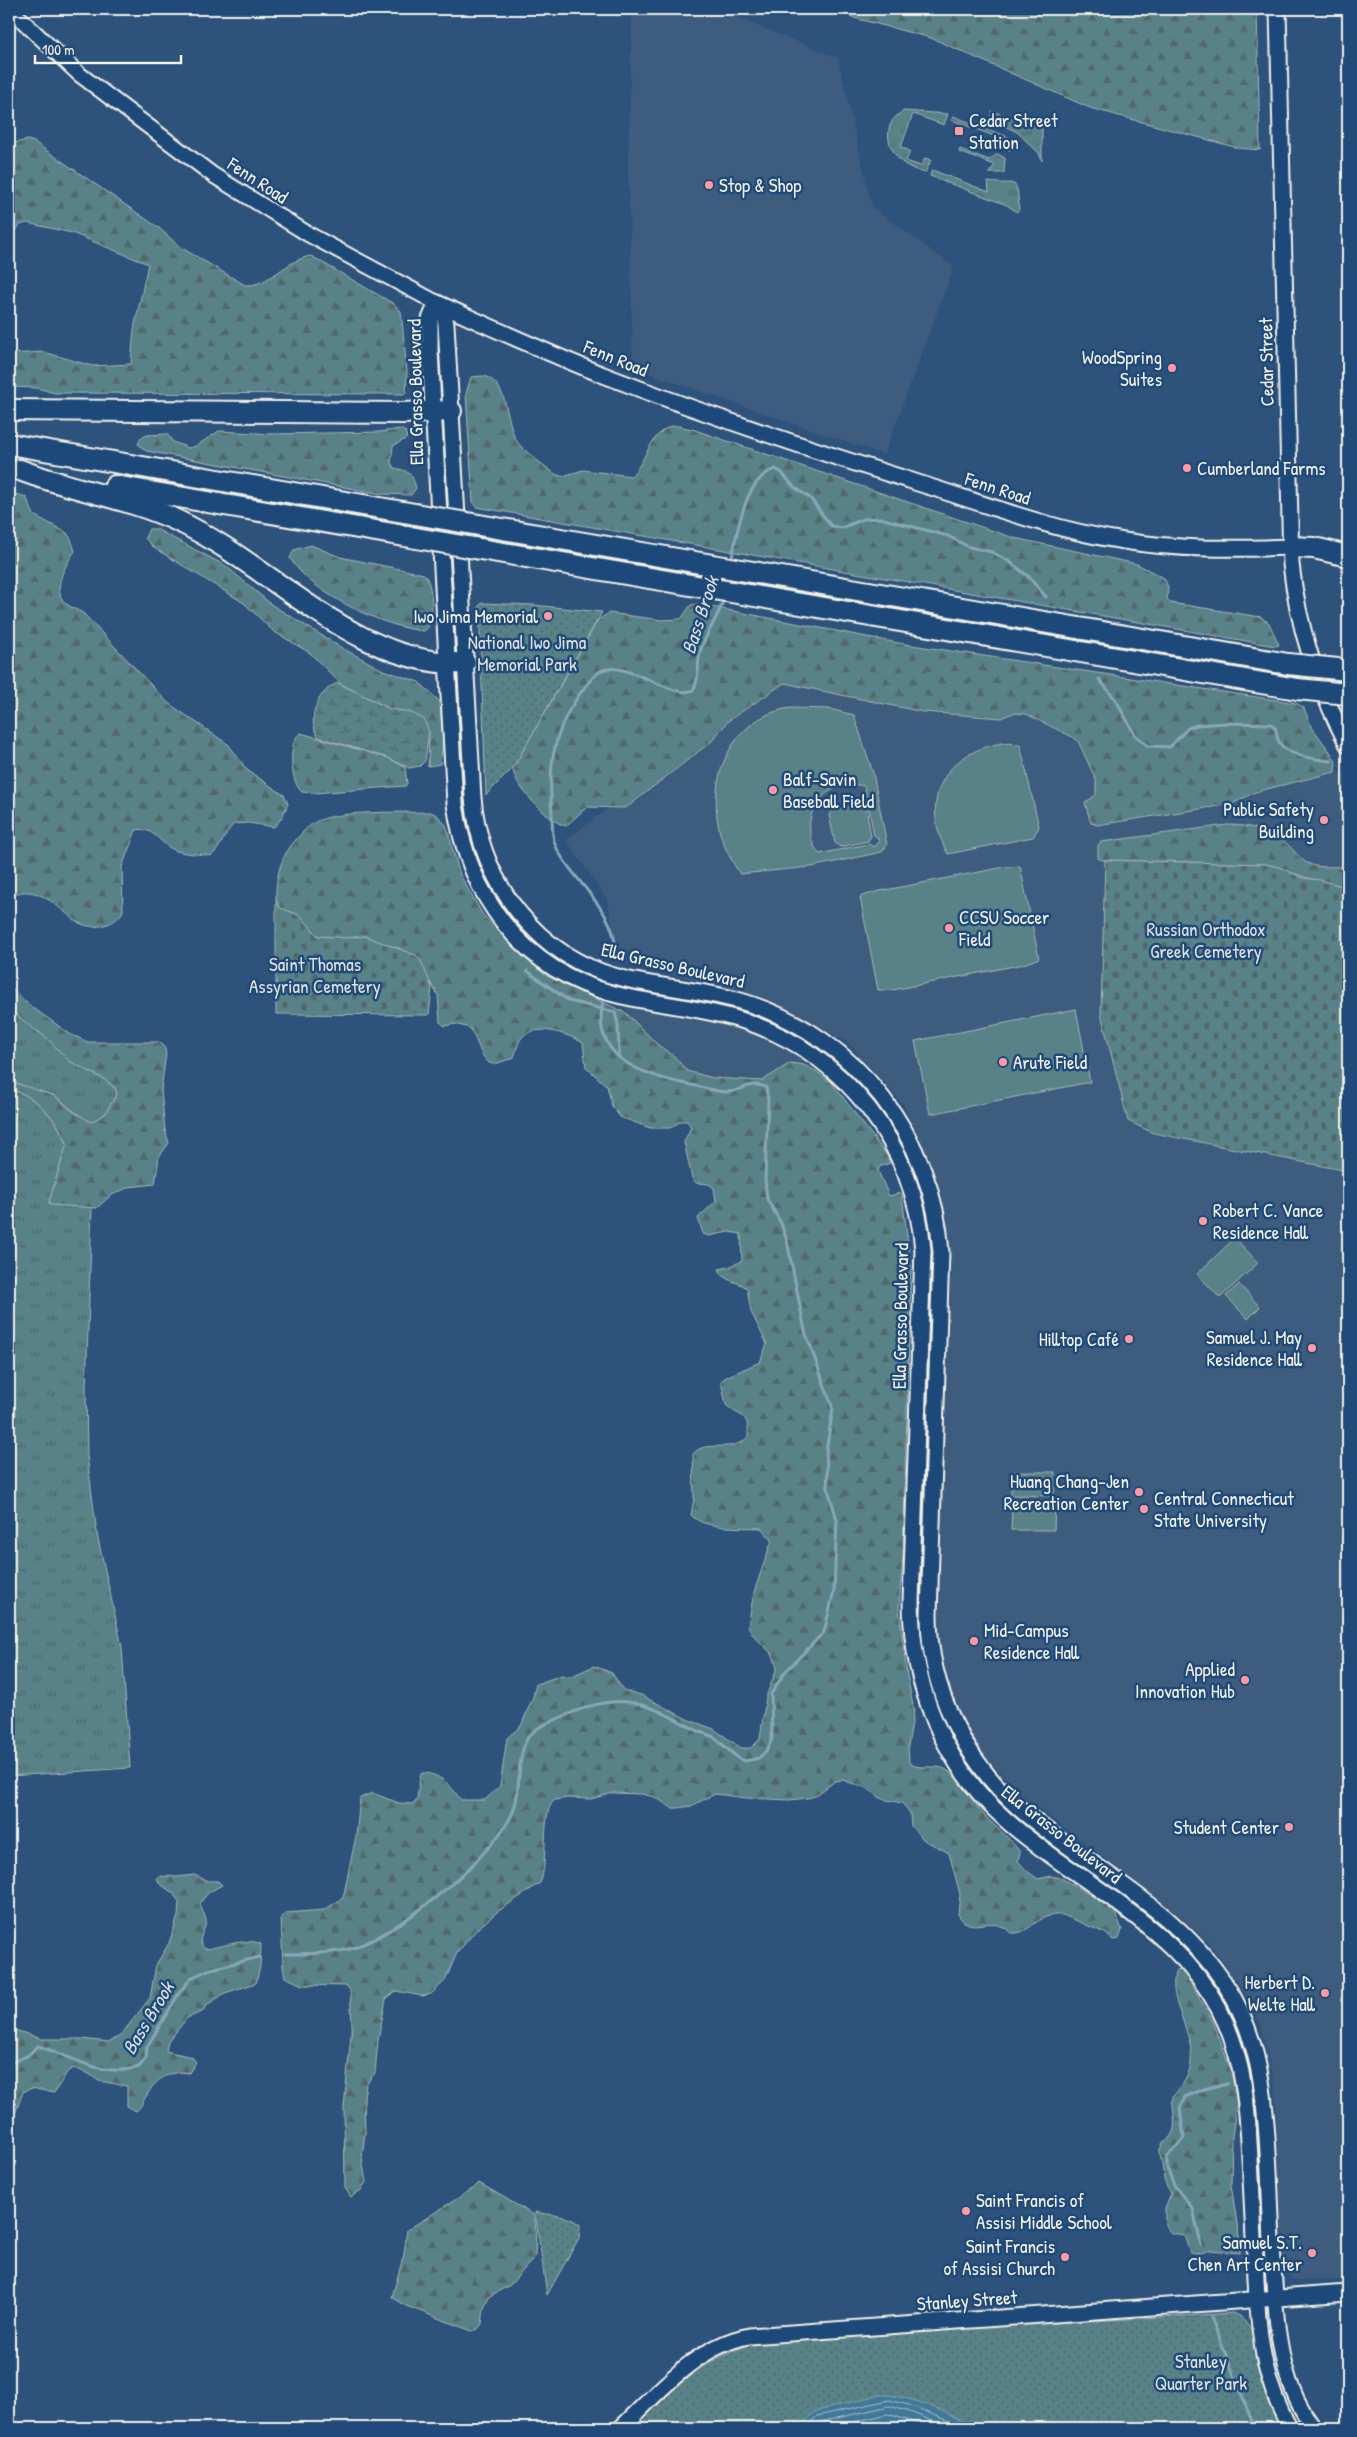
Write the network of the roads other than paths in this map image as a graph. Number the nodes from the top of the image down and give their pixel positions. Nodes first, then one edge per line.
1 (10, 9) edge
2 (1278, 9) edge
3 (437, 303) junction
4 (9, 410) edge
5 (442, 411) junction
6 (9, 444) edge
7 (14, 469) edge
8 (1290, 548) junction
9 (1348, 556) edge
10 (456, 663) junction
11 (1348, 670) edge
12 (1348, 694) edge
13 (1348, 745) edge
14 (572, 958) junction
15 (562, 973) junction
16 (677, 988) junction
17 (674, 1006) junction
18 (1117, 1880) junction
19 (1106, 1894) junction
20 (1348, 2293) edge
21 (1275, 2297) junction
22 (1257, 2299) junction
23 (621, 2428) edge
24 (1290, 2428) edge
25 (1314, 2428) edge

1 - 3 street, Fenn Road
2 - 8 main road, Cedar Street
3 - 5 main road, Ella Grasso Boulevard
3 - 8 main road, Fenn Road
4 - 5 highway
5 - 10 main road, Ella Grasso Boulevard
6 - 11 highway, bridge
7 - 10 highway
7 - 12 highway, bridge
8 - 9 highway
8 - 13 main road, Cedar Street
10 - 14 main road, Ella Grasso Boulevard
10 - 15 main road, Ella Grasso Boulevard
14 - 15 main road
14 - 16 main road, Ella Grasso Boulevard
15 - 17 main road, Ella Grasso Boulevard
16 - 17 main road
16 - 18 main road, Ella Grasso Boulevard
17 - 19 main road, Ella Grasso Boulevard
18 - 19 main road
18 - 21 main road, Ella Grasso Boulevard
19 - 22 main road, Ella Grasso Boulevard
20 - 21 main road, Stanley Street
21 - 22 main road, Stanley Street
21 - 25 street
22 - 23 main road, Stanley Street
22 - 24 street

